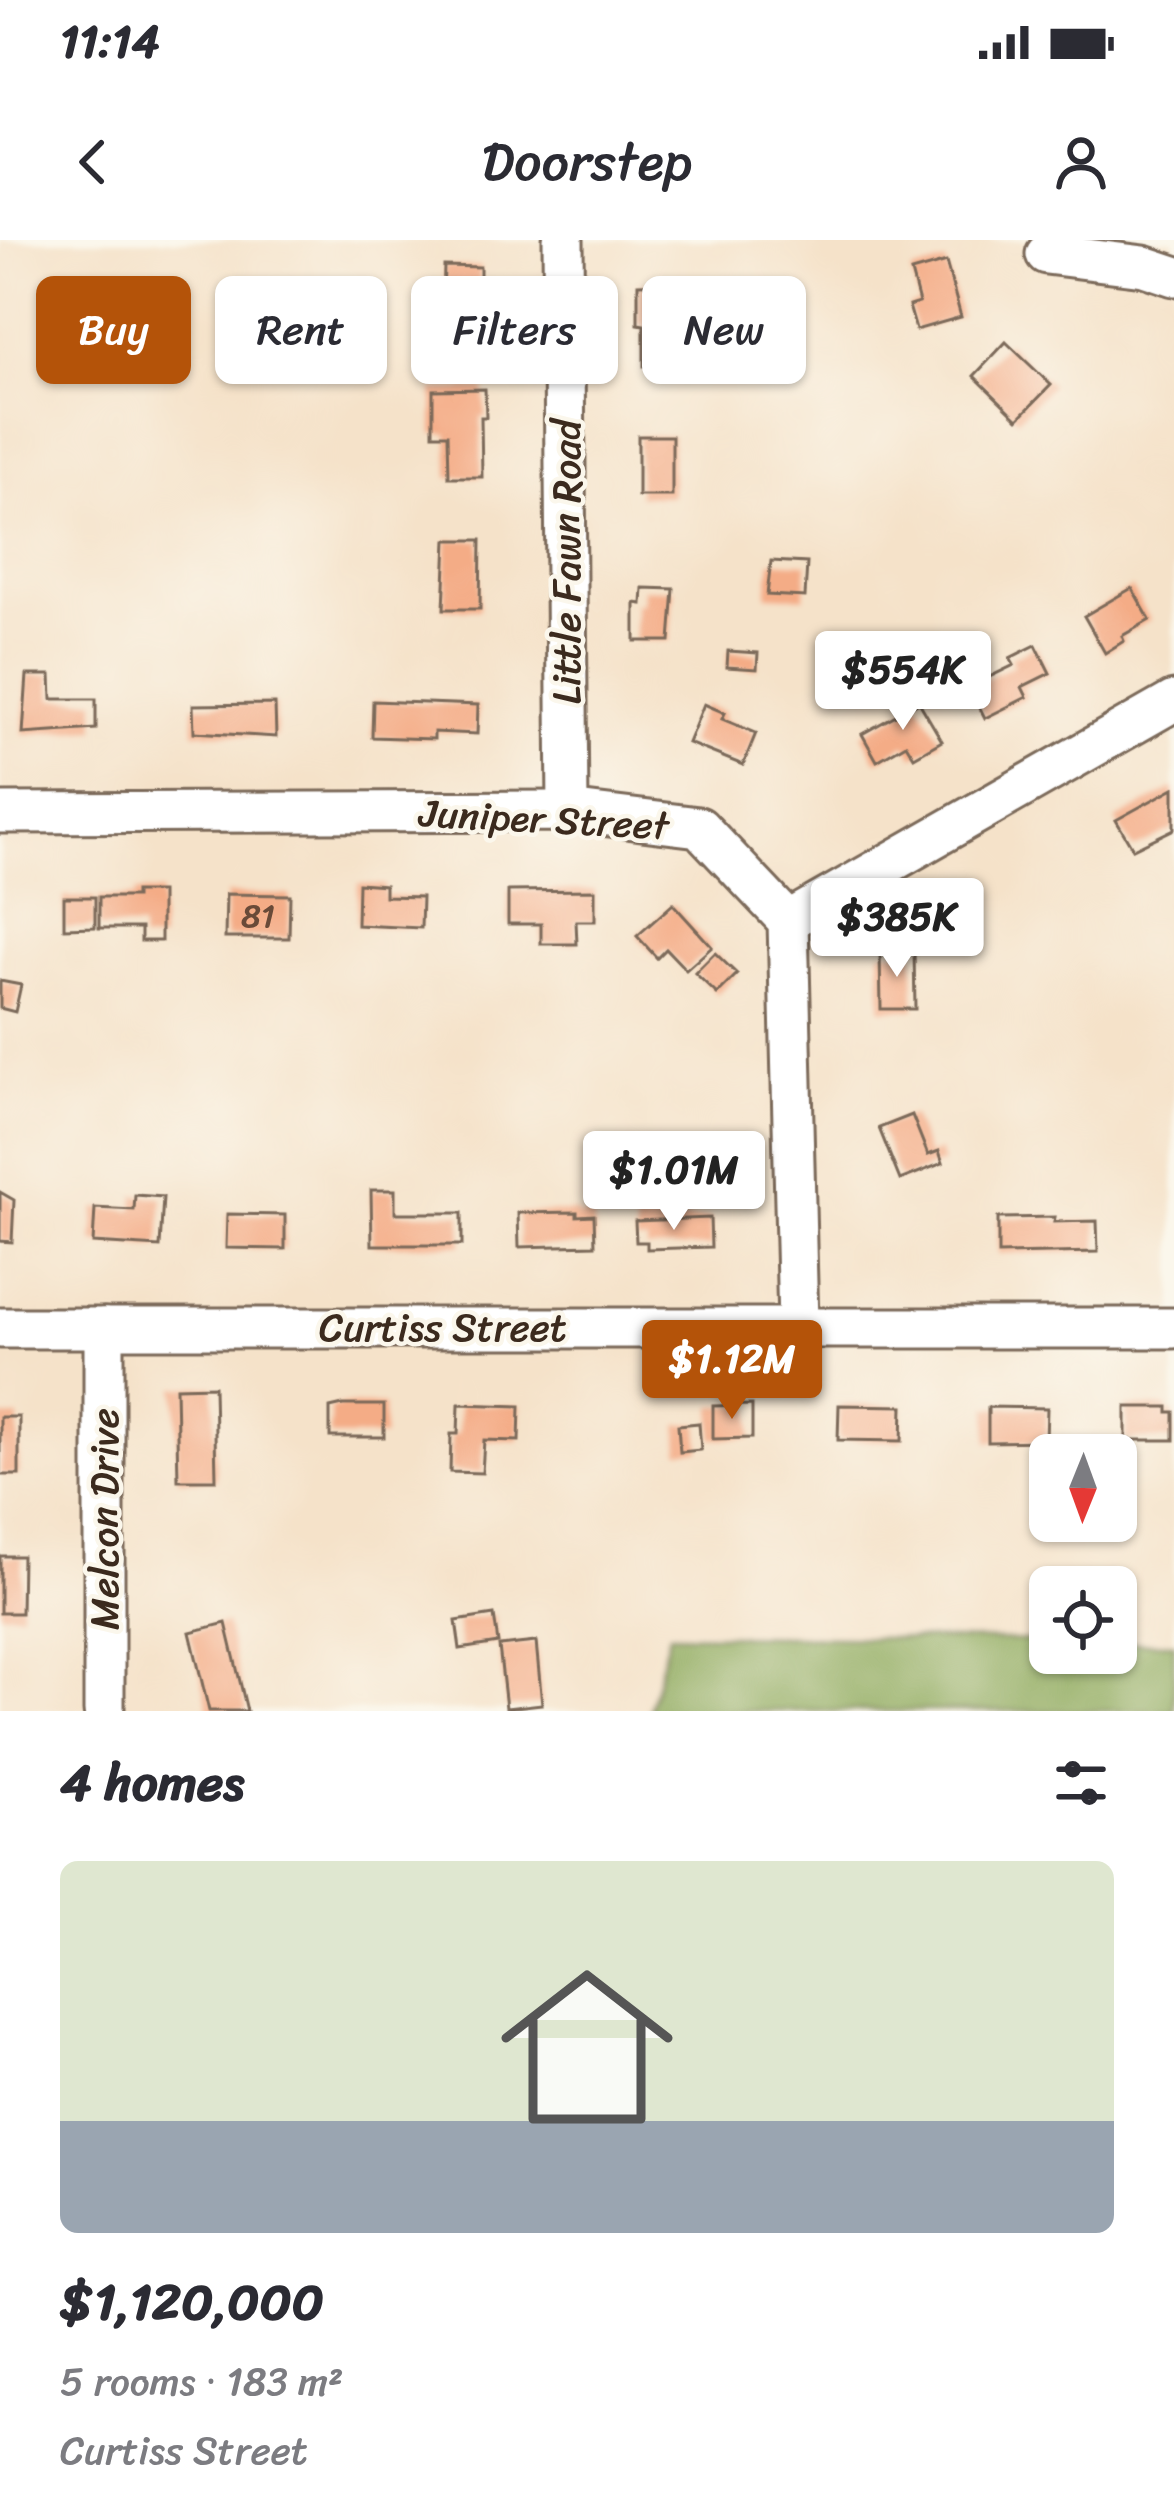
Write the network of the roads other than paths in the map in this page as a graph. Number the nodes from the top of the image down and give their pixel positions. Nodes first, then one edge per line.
1 (563, 240) edge
2 (1046, 254) dead end
3 (1174, 276) edge
4 (1174, 700) edge
5 (568, 811) junction
6 (0, 813) edge
7 (788, 921) junction
8 (798, 1325) junction
9 (0, 1328) edge
10 (104, 1328) junction
11 (1174, 1328) edge
12 (104, 1711) edge

1 - 5 street, Little Fawn Road
2 - 3 street
4 - 7 street
5 - 6 street, Juniper Street
5 - 7 street, Juniper Street
7 - 8 street
8 - 10 street, Curtiss Street
8 - 11 street, Curtiss Street
9 - 10 street, Curtiss Street
10 - 12 street, Melcon Drive

